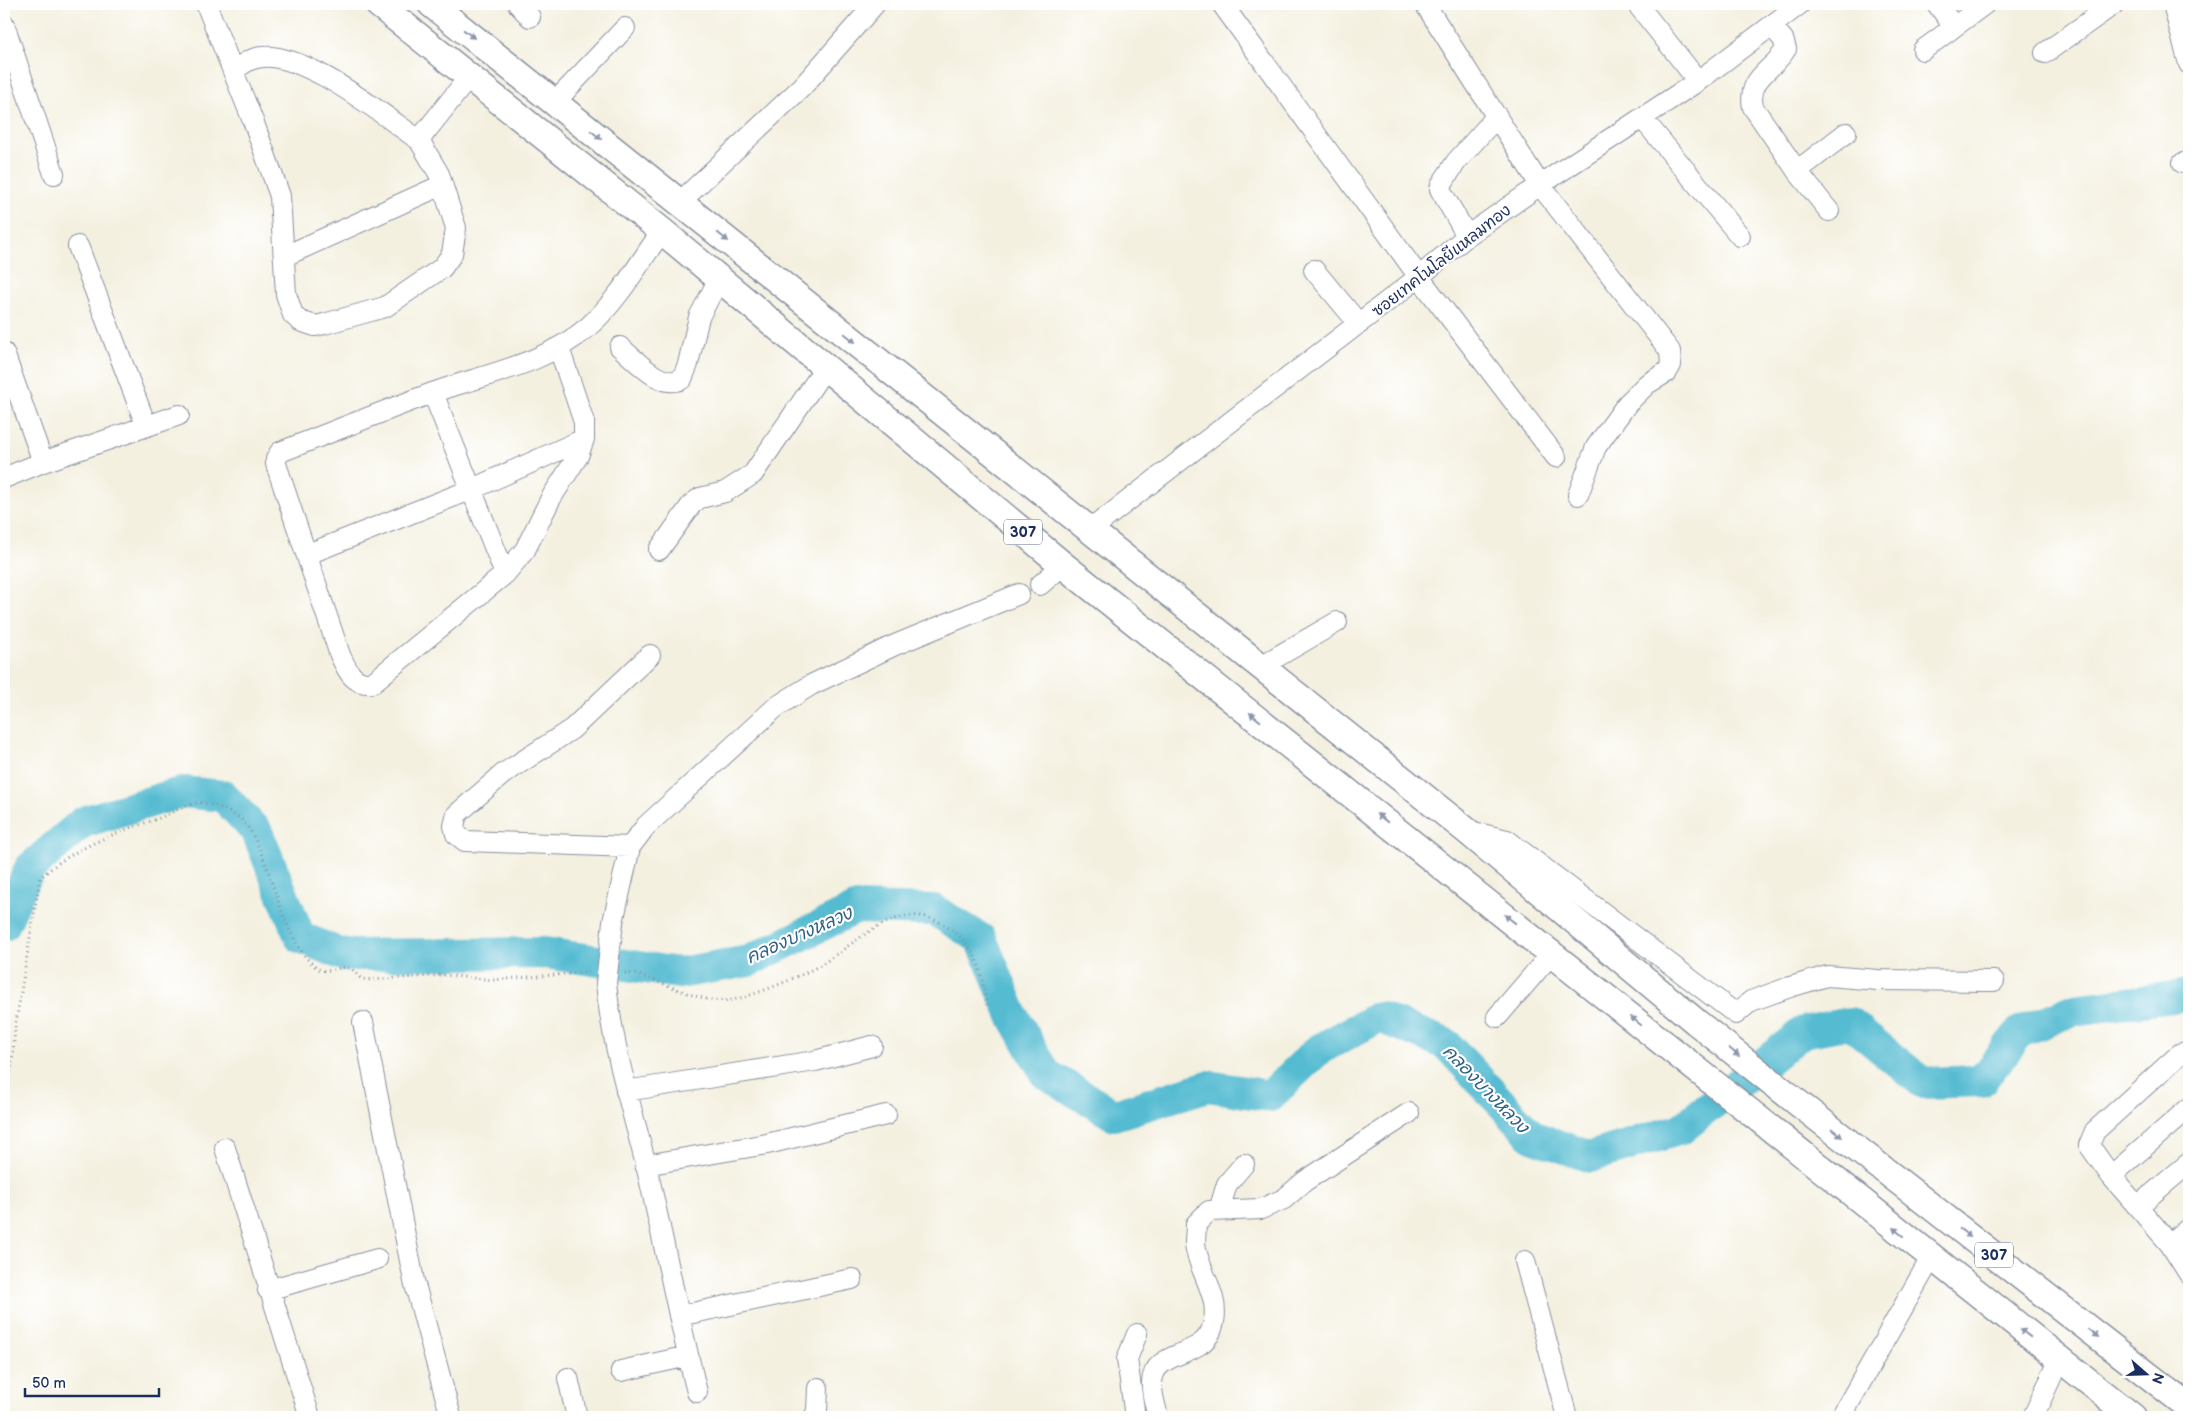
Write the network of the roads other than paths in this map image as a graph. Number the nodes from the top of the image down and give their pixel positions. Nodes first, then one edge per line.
1 (206, 4) edge
2 (378, 4) edge
3 (875, 4) edge
4 (1222, 4) edge
5 (1426, 4) edge
6 (1637, 4) edge
7 (1800, 4) edge
8 (1937, 4) edge
9 (1985, 4) edge
10 (2114, 4) edge
11 (2172, 4) edge
12 (438, 6) edge
13 (4, 24) edge
14 (1954, 25) junction
15 (1771, 26) junction
16 (625, 28) dead end
17 (490, 50) junction
18 (1923, 50) dead end
19 (2045, 53) dead end
20 (2189, 64) edge
21 (233, 71) junction
22 (469, 77) junction
23 (1698, 81) junction
24 (555, 102) junction
25 (1497, 116) junction
26 (1642, 118) junction
27 (1846, 133) dead end
28 (419, 140) junction
29 (1797, 171) junction
30 (54, 174) dead end
31 (442, 185) junction
32 (1540, 185) junction
33 (680, 202) junction
34 (1830, 211) dead end
35 (662, 231) junction
36 (1467, 236) junction
37 (1740, 236) dead end
38 (78, 246) dead end
39 (285, 256) junction
40 (1314, 270) dead end
41 (1419, 277) junction
42 (719, 279) junction
43 (1358, 324) junction
44 (620, 347) dead end
45 (559, 348) junction
46 (4, 353) edge
47 (825, 368) junction
48 (433, 393) junction
49 (179, 415) dead end
50 (146, 425) junction
51 (584, 439) junction
52 (1556, 457) dead end
53 (43, 462) junction
54 (4, 478) edge
55 (470, 490) junction
56 (1578, 495) dead end
57 (1090, 530) junction
58 (659, 550) dead end
59 (308, 554) junction
60 (1063, 565) junction
61 (505, 574) junction
62 (1040, 585) dead end
63 (1019, 594) dead end
64 (1337, 622) dead end
65 (650, 655) dead end
66 (1262, 666) junction
67 (1467, 831) junction
68 (630, 846) junction
69 (1552, 953) junction
70 (1994, 981) dead end
71 (1497, 1018) dead end
72 (362, 1022) dead end
73 (872, 1046) dead end
74 (2189, 1054) edge
75 (626, 1091) junction
76 (2189, 1108) edge
77 (1409, 1113) dead end
78 (886, 1115) dead end
79 (225, 1148) dead end
80 (2189, 1163) edge
81 (1244, 1164) dead end
82 (646, 1165) junction
83 (2111, 1176) junction
84 (2138, 1206) junction
85 (1220, 1210) junction
86 (2189, 1228) edge
87 (2170, 1244) junction
88 (1931, 1258) junction
89 (377, 1259) dead end
90 (1525, 1261) dead end
91 (2189, 1274) edge
92 (852, 1279) dead end
93 (268, 1290) junction
94 (679, 1316) junction
95 (1137, 1334) dead end
96 (688, 1356) junction
97 (2059, 1360) junction
98 (621, 1371) dead end
99 (568, 1378) dead end
100 (818, 1388) dead end
101 (697, 1392) dead end
102 (2189, 1407) edge
103 (310, 1417) edge
104 (451, 1417) edge
105 (577, 1417) edge
106 (814, 1417) edge
107 (1135, 1417) edge
108 (1158, 1417) edge
109 (1567, 1417) edge
110 (1841, 1417) edge
111 (2034, 1417) edge
112 (2133, 1417) edge

1 - 21 street
2 - 22 main road, 307
3 - 33 street
4 - 41 street
5 - 25 street
6 - 23 street
7 - 15 street, ซอยเทคโนโลยีแหลมทอง
8 - 14 street
9 - 14 street
10 - 19 street
11 - 20 street
12 -> 17 main road, 307
13 - 30 street
14 - 18 street
15 - 23 street, ซอยเทคโนโลยีแหลมทอง
15 - 29 street
16 - 24 street
17 - 22 main road
17 - 24 main road, 307
21 - 28 street
21 - 39 street
22 - 28 street
22 - 35 main road, 307
23 - 26 street, ซอยเทคโนโลยีแหลมทอง
24 -> 33 main road, 307
25 - 32 street
25 - 36 street
26 - 32 street, ซอยเทคโนโลยีแหลมทอง
26 - 37 street
27 - 29 street
28 - 31 street
29 - 34 street
31 - 39 street
31 - 39 street
32 - 36 street, ซอยเทคโนโลยีแหลมทอง
32 - 56 street
33 -> 57 main road, 307
35 - 42 main road, 307
35 - 45 street
36 - 41 street, ซอยเทคโนโลยีแหลมทอง
38 - 50 street
40 - 43 street
41 - 43 street, ซอยเทคโนโลยีแหลมทอง
41 - 52 street
42 - 44 street
42 - 47 main road, 307
43 - 57 street, ซอยเทคโนโลยีแหลมทอง
45 - 48 street
45 - 51 street
46 - 53 street
47 - 58 street
47 - 60 main road, 307
48 - 55 street
48 - 59 street
49 - 50 street
50 - 53 street
51 - 55 street
51 - 61 street
53 - 54 street
55 - 59 street
55 - 61 street
57 - 66 main road, 307
59 - 61 street
60 - 62 street
69 -> 60 main road, 307
63 - 68 street
64 - 66 street
65 - 68 street
66 - 67 main road, 307
67 - 70 street
67 -> 102 main road, 307
68 - 75 street, bridge
69 - 71 street
88 -> 69 main road, 307
72 - 104 street
73 - 75 street
74 - 83 street
75 - 82 street
76 - 83 street
77 - 85 street
78 - 82 street
79 - 93 street
80 - 84 street
81 - 85 street
82 - 94 street
83 - 84 street
84 - 87 street
85 - 108 street
86 - 87 street
87 - 91 street
97 -> 88 main road, 307
88 - 110 street
89 - 93 street
90 - 109 street
92 - 94 street
93 - 103 street
94 - 96 street
95 - 107 street
96 - 98 street
96 - 101 street
97 - 111 street
97 - 112 main road, 307
99 - 105 street
100 - 106 street

